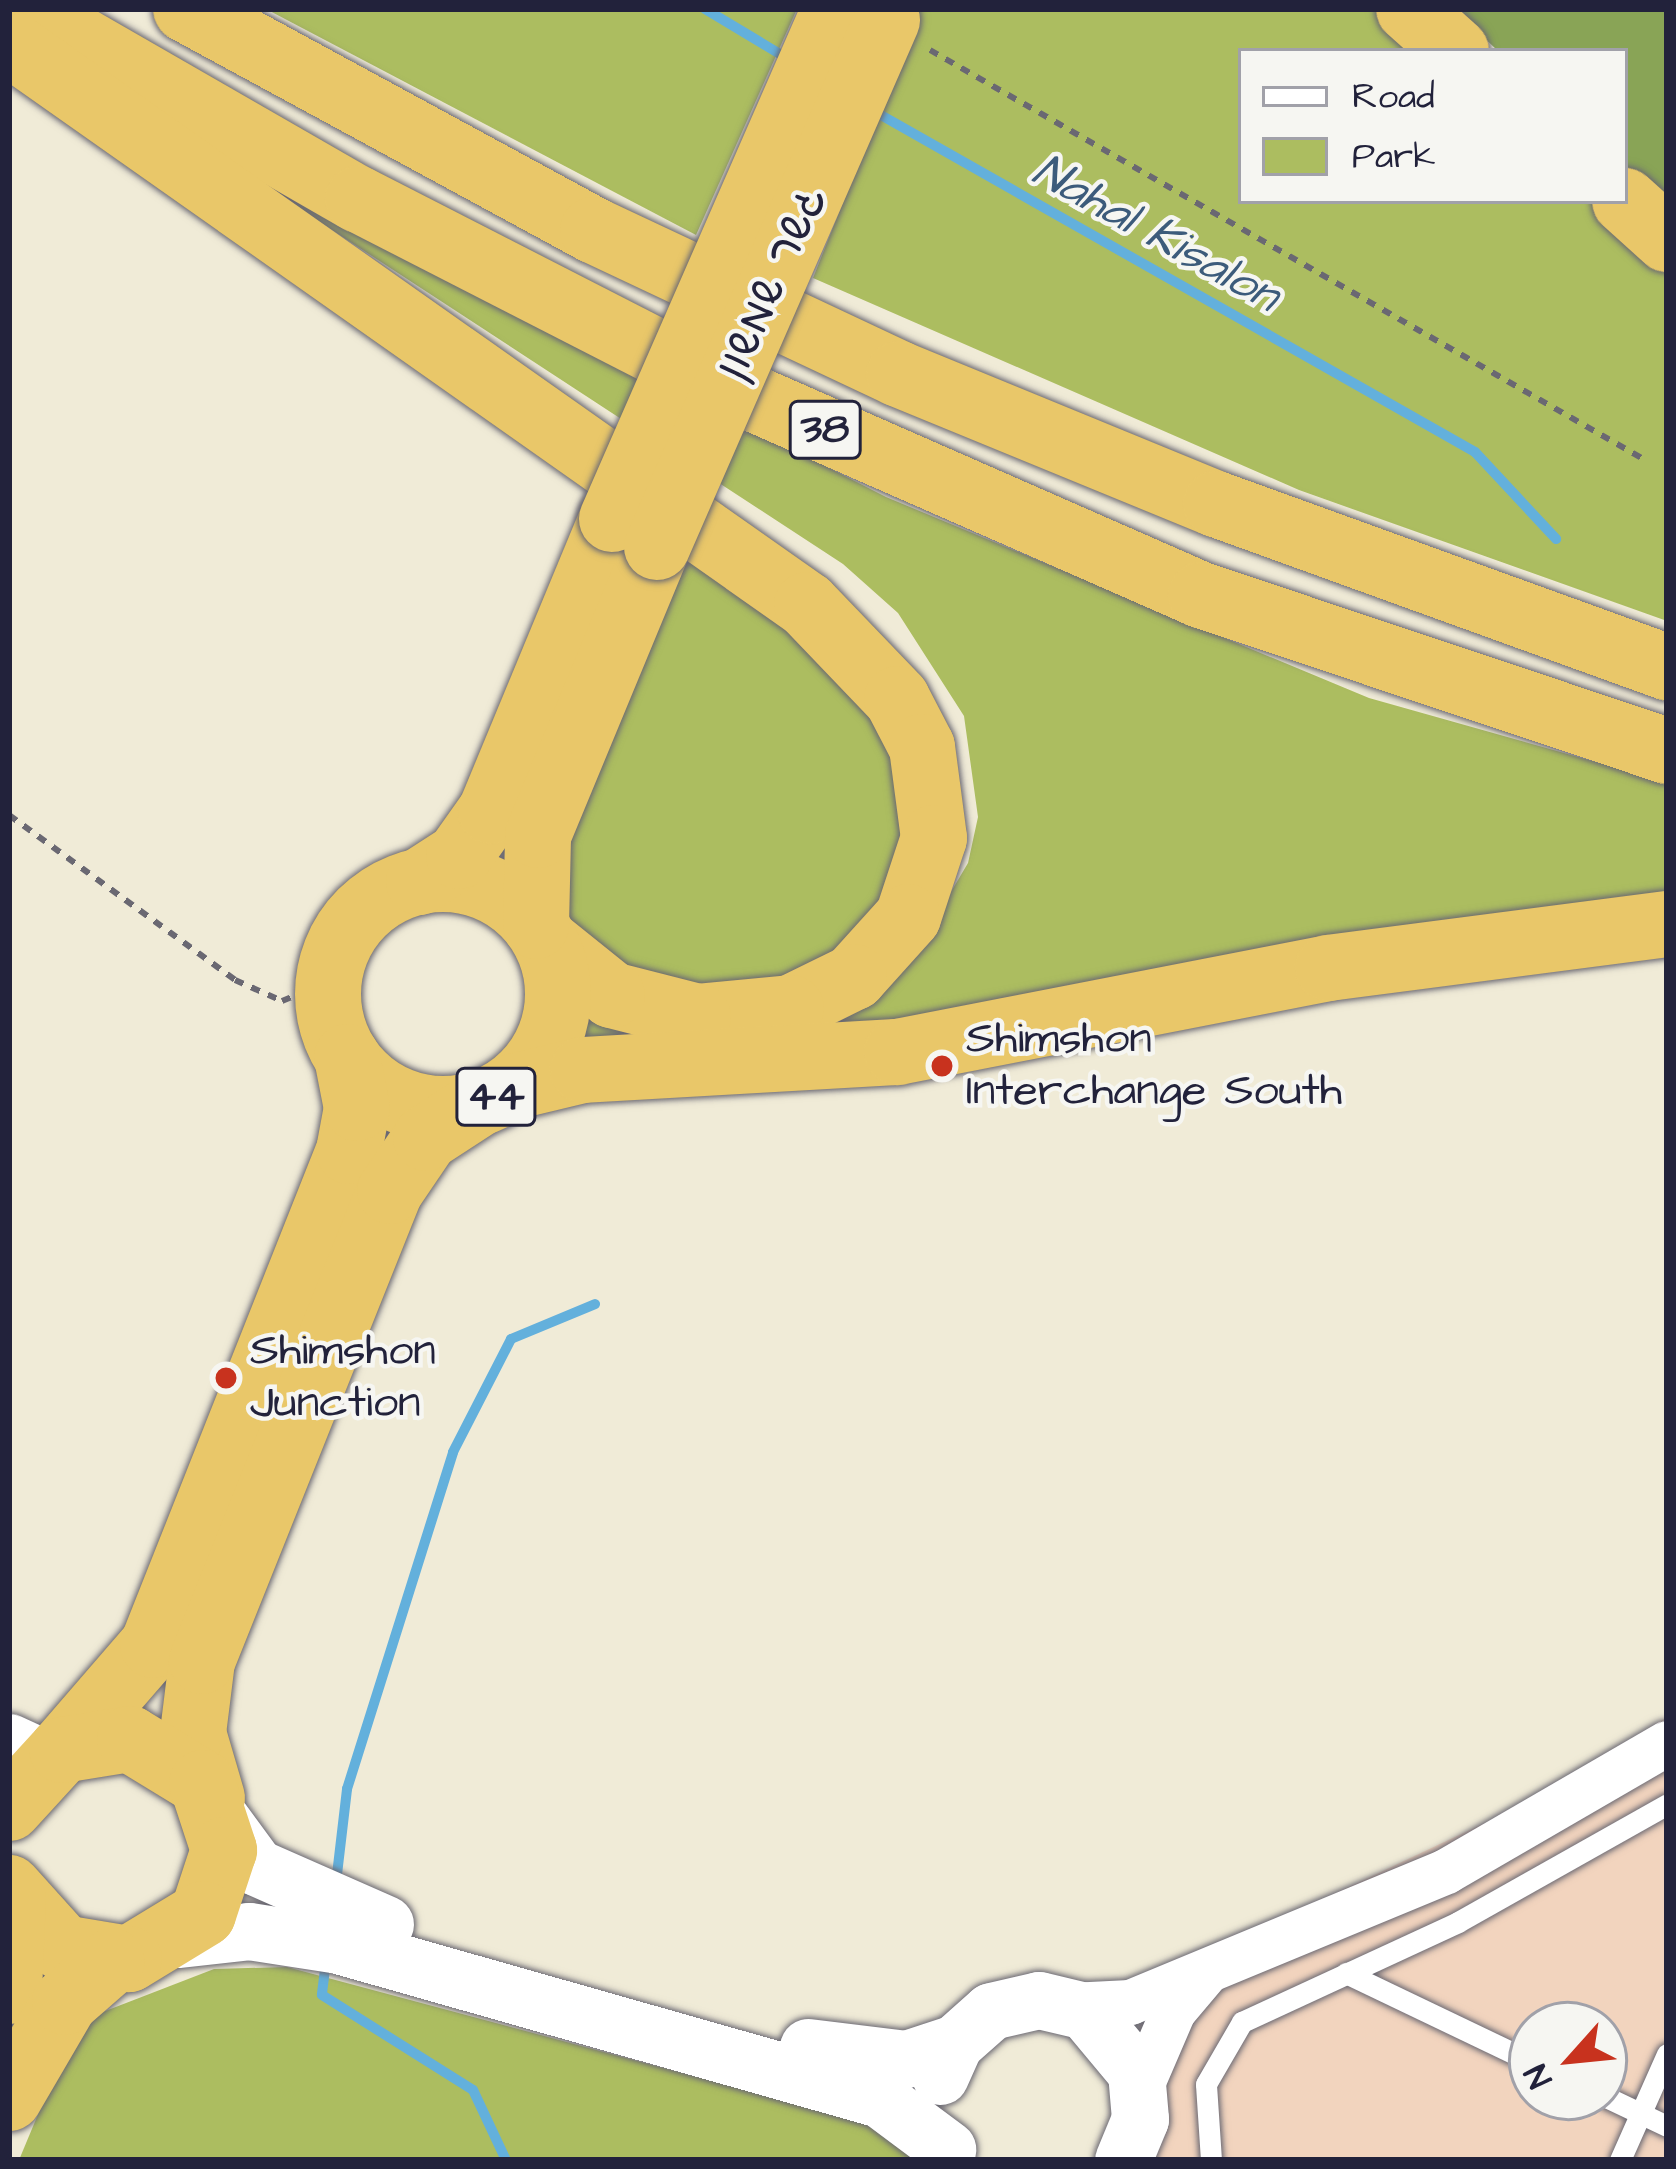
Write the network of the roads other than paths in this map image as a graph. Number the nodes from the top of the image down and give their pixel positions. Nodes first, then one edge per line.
1 (27, 9) edge
2 (186, 9) edge
3 (1409, 9) edge
4 (882, 20) edge
5 (9, 43) edge
6 (1453, 48) edge
7 (1627, 204) edge
8 (1667, 239) edge
9 (635, 533) junction
10 (1667, 667) edge
11 (1667, 751) edge
12 (418, 881) junction
13 (1667, 924) edge
14 (541, 934) junction
15 (338, 1034) junction
16 (495, 1096) junction
17 (1667, 1744) edge
18 (32, 1765) edge
19 (1667, 1804) edge
20 (215, 1807) junction
21 (11, 1894) edge
22 (326, 1923) junction
23 (179, 1939) junction
24 (112, 1961) junction
25 (1216, 1964) junction
26 (1346, 1973) junction
27 (9, 1991) edge
28 (1070, 2005) junction
29 (955, 2043) junction
30 (1508, 2051) edge
31 (1667, 2054) edge
32 (9, 2098) edge
33 (1628, 2108) edge
34 (1640, 2114) junction
35 (1667, 2126) edge
36 (1138, 2132) edge
37 (950, 2155) edge
38 (1211, 2160) edge
39 (1620, 2160) edge

1 - 11 highway, 38
2 - 10 highway, 38
3 - 6 highway
4 - 9 highway, גשר שמשון / 44, bridge
5 - 14 highway
7 - 8 highway
9 - 12 highway, 44
9 - 14 highway, 44
12 - 14 highway
12 - 15 highway, 44
13 - 16 highway
14 - 16 highway, 44
15 - 16 highway, 44
15 - 18 highway, 44
16 - 20 highway, 44
17 - 25 street
18 - 20 highway, 44
19 - 26 lane
20 - 22 street
20 - 23 highway, 44
21 - 24 highway
21 - 27 highway
22 - 23 street
22 - 29 street
22 - 37 street
23 - 24 highway
24 - 32 highway
25 - 28 street
25 - 36 street
26 - 30 lane
26 - 38 lane
28 - 29 street
28 - 36 street
29 - 37 street
31 - 34 lane
33 - 34 lane
34 - 35 lane
34 - 39 lane

